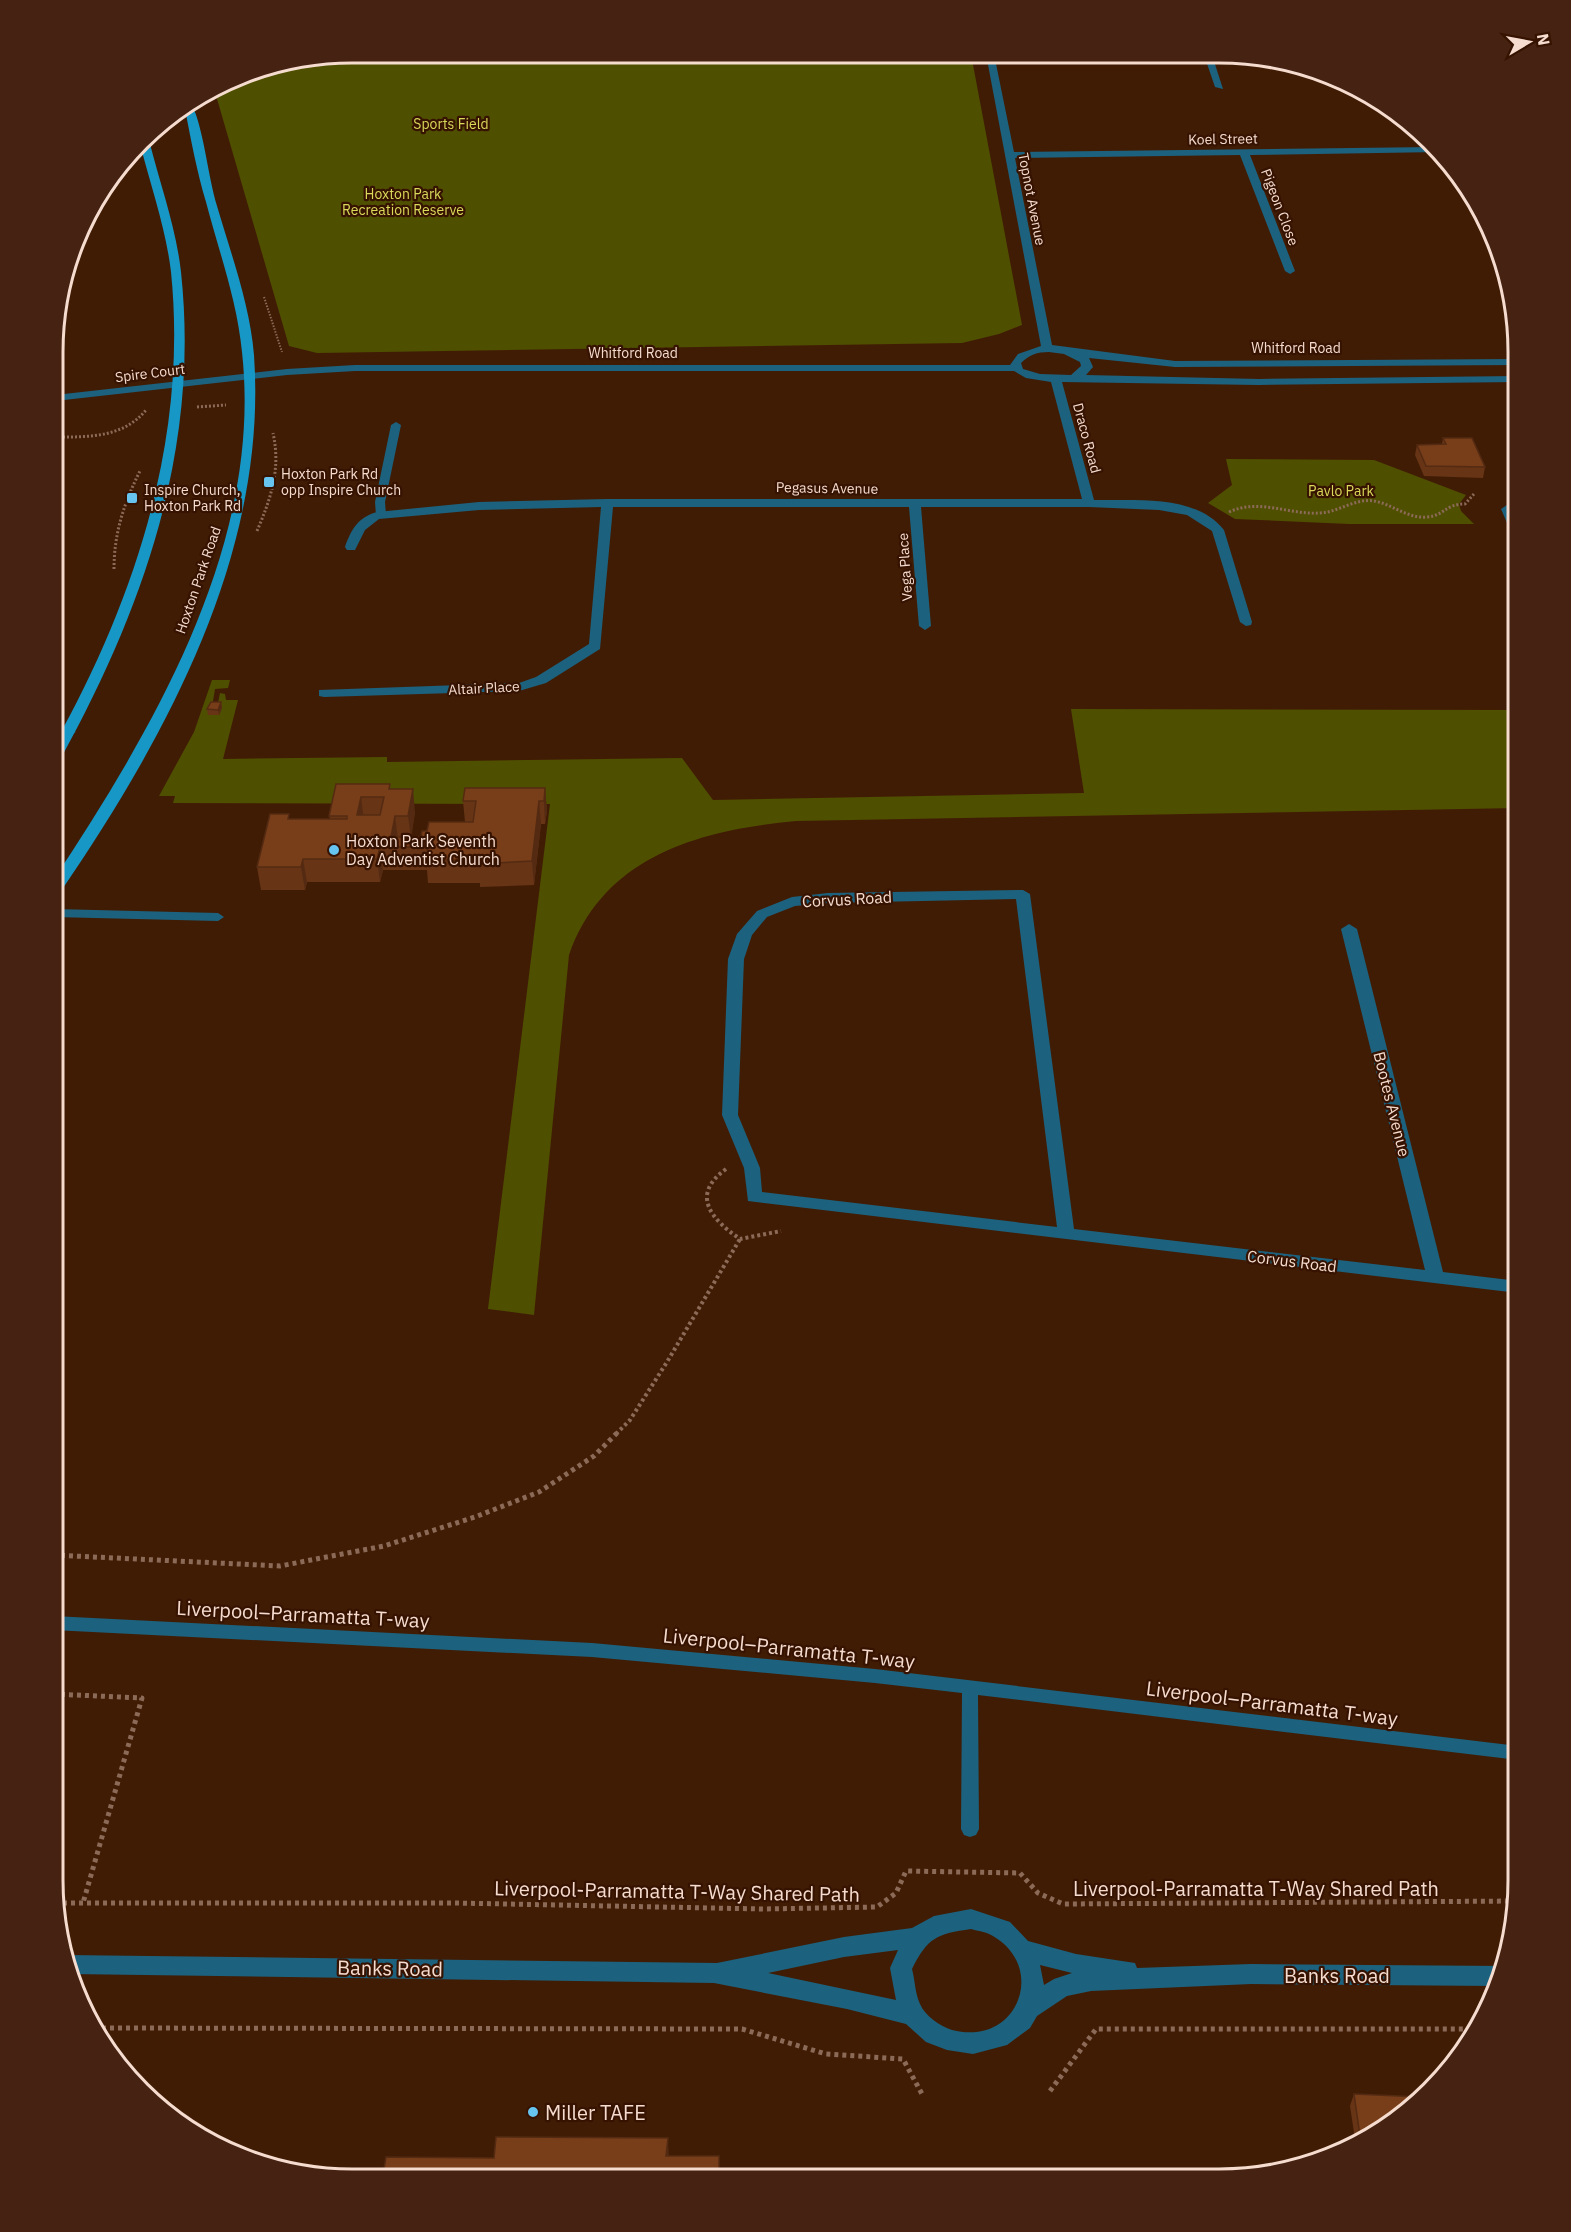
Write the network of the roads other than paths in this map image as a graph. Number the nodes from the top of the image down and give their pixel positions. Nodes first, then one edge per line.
1 (992, 63) edge
2 (1211, 63) edge
3 (1220, 87) dead end
4 (190, 113) edge
5 (146, 150) edge
6 (1425, 150) edge
7 (1244, 152) junction
8 (1009, 155) junction
9 (1290, 271) dead end
10 (1047, 349) junction
11 (1074, 352) junction
12 (1508, 362) edge
13 (1018, 368) junction
14 (249, 376) junction
15 (1078, 376) junction
16 (1508, 379) edge
17 (1056, 381) junction
18 (180, 384) junction
19 (63, 397) edge
20 (396, 425) dead end
21 (607, 503) junction
22 (1089, 503) junction
23 (915, 505) junction
24 (1506, 509) dead end
25 (1508, 513) edge
26 (381, 515) junction
27 (351, 547) dead end
28 (1246, 622) dead end
29 (925, 626) dead end
30 (324, 693) dead end
31 (63, 732) edge
32 (70, 732) junction
33 (63, 743) edge
34 (63, 878) edge
35 (63, 913) edge
36 (218, 917) dead end
37 (1349, 929) dead end
38 (1066, 1233) junction
39 (1436, 1278) junction
40 (1508, 1286) edge
41 (63, 1624) edge
42 (970, 1688) junction
43 (1508, 1752) edge
44 (970, 1830) dead end
45 (915, 1938) junction
46 (1023, 1950) junction
47 (76, 1964) edge
48 (714, 1973) junction
49 (1172, 1976) junction
50 (1492, 1976) edge
51 (1029, 2008) junction
52 (913, 2015) junction

1 - 8 street, Topnot Avenue
2 - 3 street
4 - 14 main road, Hoxton Park Road
5 - 18 main road
6 - 7 street, Koel Street
7 - 8 street, Koel Street
7 - 9 street, Pigeon Close
8 - 10 street, Topnot Avenue
10 - 11 street, Whitford Road
10 - 13 street
11 - 12 street, Whitford Road
11 - 15 street
13 - 14 street, Whitford Road
13 - 17 street
14 - 18 street, Spire Court
14 - 34 main road, Hoxton Park Road
15 - 16 street
15 - 17 street
17 - 22 street, Draco Road
18 - 19 street, Spire Court
18 - 32 main road
20 - 26 lane
21 - 23 street, Pegasus Avenue
21 - 26 street, Pegasus Avenue
21 - 30 street, Altair Place
22 - 23 street, Pegasus Avenue
22 - 28 street, Pegasus Avenue
23 - 29 street, Vega Place
24 - 25 street
26 - 27 street, Pegasus Avenue
31 - 32 lane
32 - 33 main road
35 - 36 lane
37 - 39 street, Bootes Avenue
38 - 38 street, Corvus Road
38 - 39 street, Corvus Road
39 - 40 street, Corvus Road
41 - 42 lane, Liverpool–Parramatta T-way
42 - 43 lane, Liverpool–Parramatta T-way
42 - 44 lane
45 - 46 street
45 - 48 street, Banks Road
45 - 52 street
46 - 49 street, Banks Road
46 - 51 street
47 - 48 street, Banks Road
48 - 52 street, Banks Road
49 - 50 street, Banks Road
49 - 51 street, Banks Road
51 - 52 street

